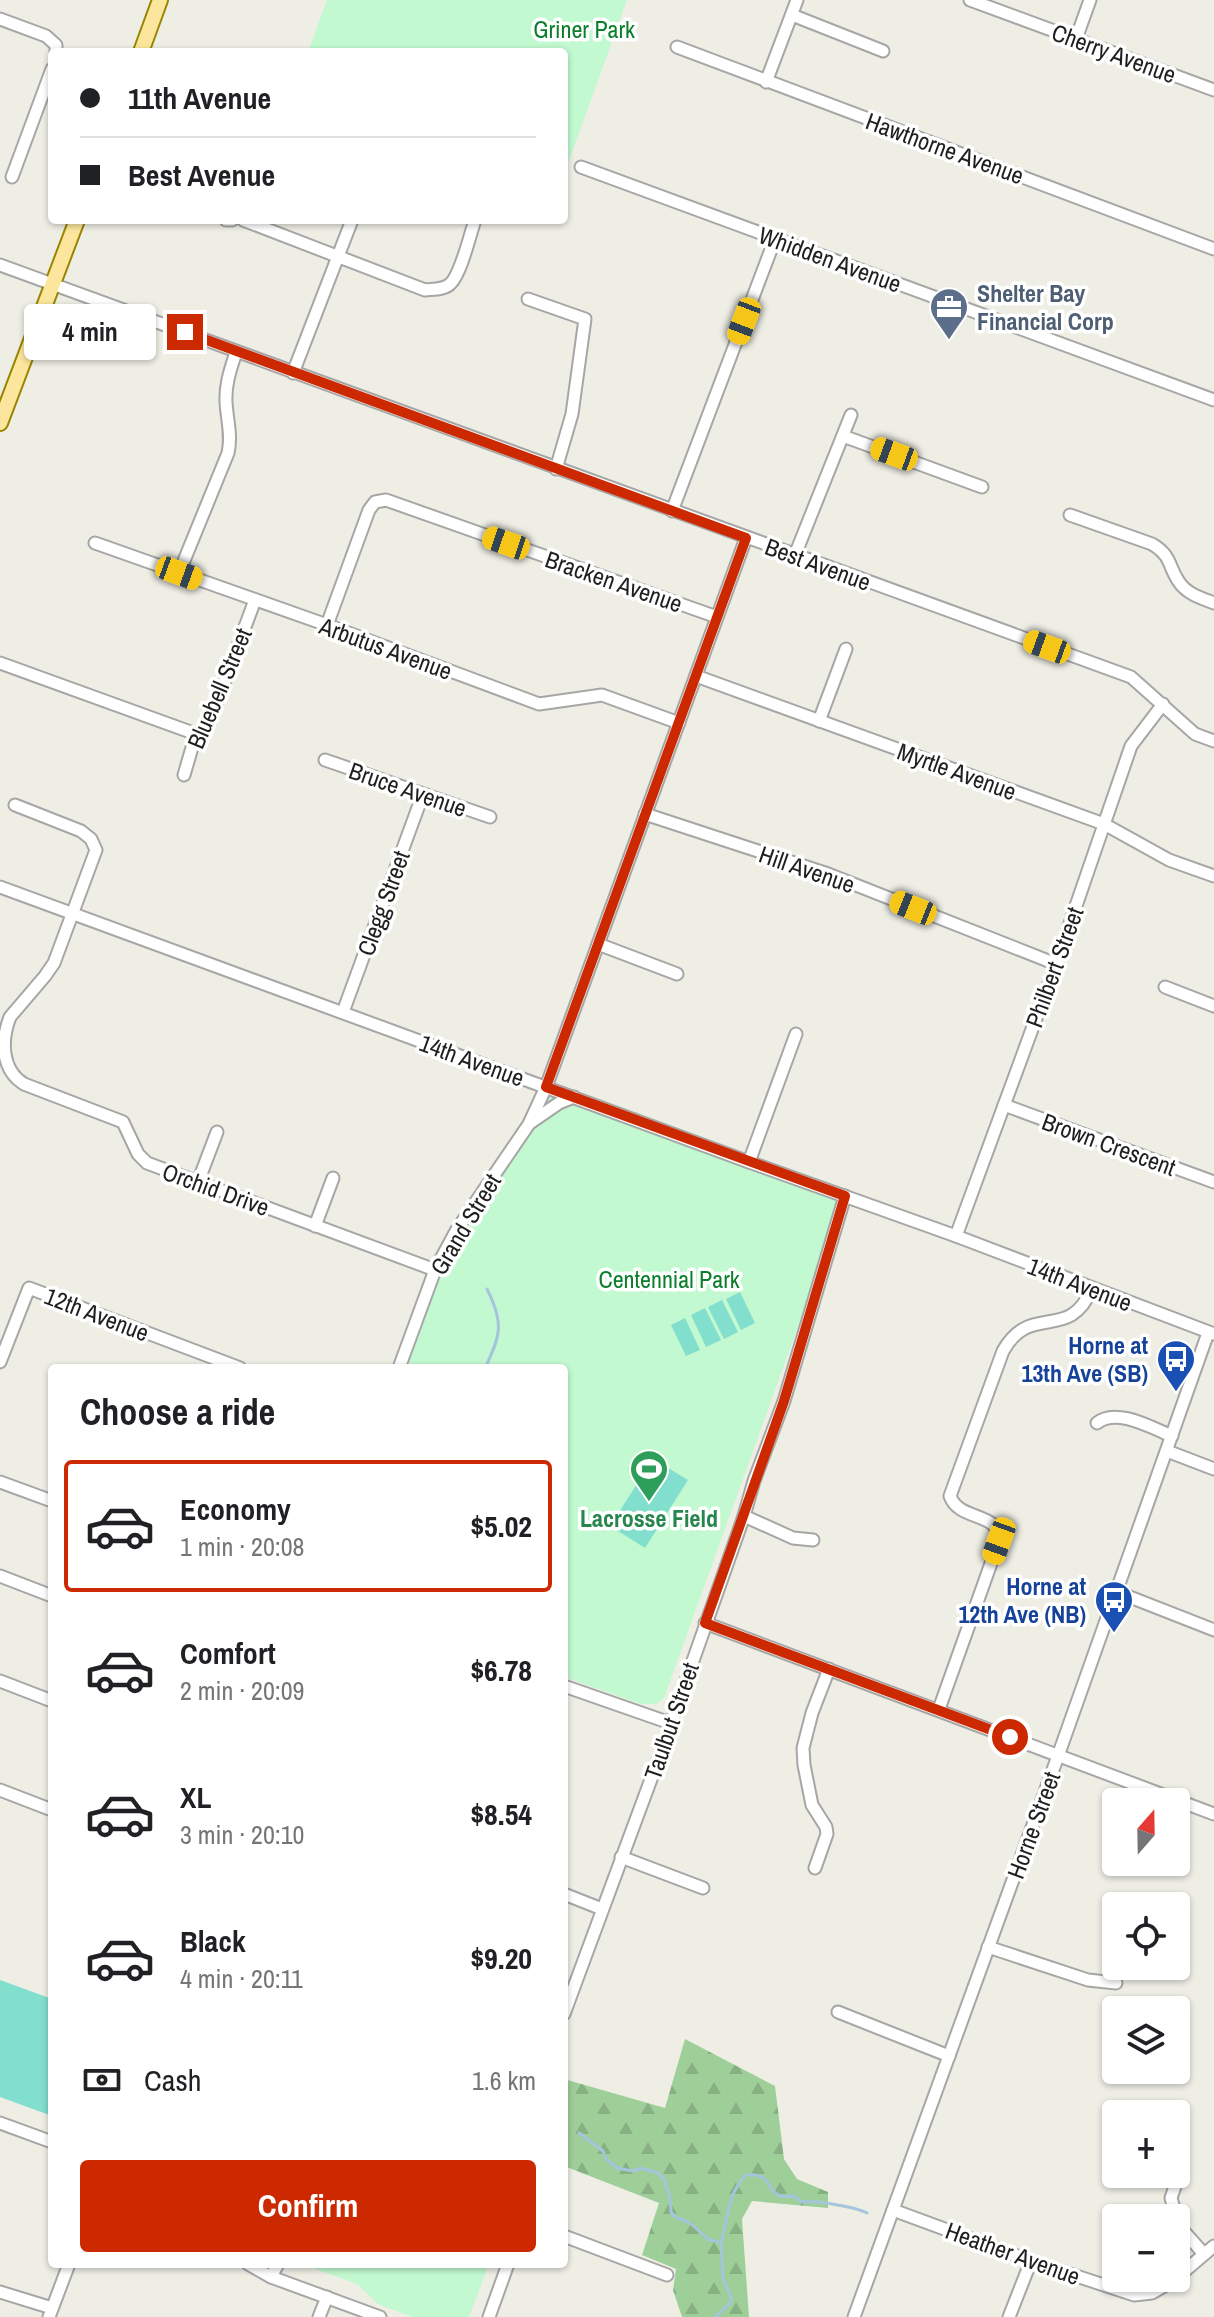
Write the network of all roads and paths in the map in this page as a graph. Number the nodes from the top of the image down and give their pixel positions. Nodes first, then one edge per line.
1 (160, 0) edge
2 (970, 0) edge
3 (1090, 0) edge
4 (795, 1) edge
5 (792, 15) junction
6 (0, 19) edge
7 (1076, 39) junction
8 (677, 47) dead end
9 (56, 48) edge
10 (142, 48) edge
11 (883, 51) dead end
12 (48, 80) edge
13 (766, 82) junction
14 (1214, 90) edge
15 (581, 167) dead end
16 (12, 177) dead end
17 (75, 224) edge
18 (253, 224) edge
19 (351, 224) edge
20 (474, 224) edge
21 (775, 239) junction
22 (1214, 249) edge
23 (339, 258) junction
24 (0, 265) edge
25 (51, 284) junction
26 (528, 299) dead end
27 (236, 352) junction
28 (293, 373) junction
29 (1214, 400) edge
30 (851, 415) dead end
31 (0, 423) edge
32 (843, 436) junction
33 (556, 469) junction
34 (982, 487) dead end
35 (672, 511) junction
36 (1070, 515) dead end
37 (746, 538) junction
38 (95, 543) dead end
39 (795, 555) junction
40 (179, 573) junction
41 (255, 600) junction
42 (1214, 603) edge
43 (717, 617) junction
44 (327, 625) junction
45 (846, 649) dead end
46 (0, 663) edge
47 (696, 676) junction
48 (1163, 704) junction
49 (819, 721) junction
50 (679, 723) junction
51 (196, 734) junction
52 (1214, 741) edge
53 (325, 760) dead end
54 (184, 775) dead end
55 (423, 794) junction
56 (15, 805) dead end
57 (645, 814) junction
58 (490, 817) dead end
59 (1104, 824) junction
60 (1214, 876) edge
61 (0, 887) edge
62 (72, 914) junction
63 (598, 944) junction
64 (1056, 964) junction
65 (677, 974) dead end
66 (1165, 987) dead end
67 (1214, 1006) edge
68 (343, 1012) junction
69 (796, 1034) dead end
70 (546, 1087) junction
71 (574, 1097) junction
72 (1004, 1105) junction
73 (529, 1124) junction
74 (217, 1132) dead end
75 (749, 1162) junction
76 (333, 1178) dead end
77 (198, 1182) junction
78 (1214, 1182) edge
79 (845, 1196) junction
80 (315, 1226) junction
81 (956, 1236) junction
82 (435, 1270) junction
83 (1092, 1288) junction
84 (1211, 1334) edge
85 (0, 1362) edge
86 (229, 1364) edge
87 (400, 1364) edge
88 (1097, 1423) dead end
89 (1172, 1436) junction
90 (1167, 1451) junction
91 (1214, 1469) edge
92 (0, 1482) edge
93 (48, 1500) edge
94 (744, 1516) junction
95 (813, 1540) dead end
96 (0, 1576) edge
97 (1117, 1592) junction
98 (48, 1594) edge
99 (705, 1623) junction
100 (1214, 1630) edge
101 (829, 1669) junction
102 (0, 1681) edge
103 (568, 1687) edge
104 (48, 1699) edge
105 (939, 1709) junction
106 (670, 1723) junction
107 (1058, 1756) junction
108 (0, 1790) edge
109 (48, 1808) edge
110 (1214, 1814) edge
111 (621, 1857) junction
112 (815, 1868) dead end
113 (703, 1888) dead end
114 (568, 1896) edge
115 (602, 1909) junction
116 (988, 1947) junction
117 (1116, 1983) dead end
118 (568, 2003) edge
119 (838, 2012) dead end
120 (949, 2056) junction
121 (0, 2123) edge
122 (48, 2141) edge
123 (1174, 2188) edge
124 (893, 2210) junction
125 (568, 2238) edge
126 (1209, 2250) edge
127 (1031, 2261) junction
128 (67, 2268) edge
129 (255, 2268) edge
130 (276, 2268) edge
131 (507, 2268) edge
132 (667, 2275) dead end
133 (271, 2277) junction
134 (0, 2292) edge
135 (327, 2297) junction
136 (50, 2312) edge
137 (319, 2317) edge
138 (380, 2317) edge
139 (489, 2317) edge
140 (854, 2317) edge
141 (1009, 2317) edge

1 - 10 main road
2 - 7 street, Cherry Avenue
3 - 7 street
4 - 5 street
5 - 11 street
5 - 13 street
6 - 9 street
7 - 14 street, Cherry Avenue
8 - 13 street, Hawthorne Avenue
12 - 16 street
13 - 22 street, Hawthorne Avenue
15 - 21 street, Whidden Avenue
17 - 25 main road
18 - 23 street
19 - 23 street
20 - 23 street
21 - 29 street, Whidden Avenue
21 - 35 street
23 - 28 street
24 - 25 street, Best Avenue
25 - 27 street, Best Avenue
25 - 31 main road
26 - 33 street
27 - 28 street, Best Avenue
27 - 40 street
28 - 33 street, Best Avenue
30 - 32 street
32 - 34 street
32 - 39 street
33 - 35 street, Best Avenue
35 - 37 street, Best Avenue
36 - 42 street
37 - 39 street, Best Avenue
37 - 43 street, Grand Street
38 - 40 street, Arbutus Avenue
39 - 48 street, Best Avenue
40 - 41 street, Arbutus Avenue
41 - 44 street, Arbutus Avenue
41 - 51 street, Bluebell Street
43 - 44 street, Bracken Avenue
43 - 47 street, Grand Street
44 - 50 street, Arbutus Avenue
45 - 49 street
46 - 51 street
47 - 49 street, Myrtle Avenue
47 - 50 street, Grand Street
48 - 52 street, Best Avenue
48 - 59 street, Philbert Street
49 - 59 street, Myrtle Avenue
50 - 57 street, Grand Street
51 - 54 street, Bluebell Street
53 - 55 street, Bruce Avenue
55 - 58 street, Bruce Avenue
55 - 68 street, Clegg Street
56 - 62 street, Orchid Drive
57 - 63 street, Grand Street
57 - 64 street, Hill Avenue
59 - 60 street, Myrtle Avenue
59 - 64 street, Philbert Street
61 - 62 street, 14th Avenue
62 - 68 street, 14th Avenue
62 - 77 street, Orchid Drive
63 - 65 street
63 - 70 street, Grand Street
64 - 72 street, Philbert Street
66 - 67 street
68 - 70 street, 14th Avenue
69 - 75 street
70 - 71 street, 14th Avenue
70 - 73 street, Grand Street
71 - 73 street
71 - 75 street, 14th Avenue
72 - 78 street, Brown Crescent
72 - 81 street, Philbert Street
73 - 82 street, Grand Street
74 - 77 street
75 - 79 street, 14th Avenue
76 - 80 street
77 - 80 street, Orchid Drive
79 - 81 street, 14th Avenue
79 - 94 street, Taulbut Street
80 - 82 street, Orchid Drive
81 - 83 street, 14th Avenue
82 - 87 street, Grand Street
83 - 84 street, 14th Avenue
83 - 105 street
84 - 89 street, Horne Street
85 - 86 street, 12th Avenue
88 - 89 street
89 - 90 street, Horne Street
90 - 91 street
90 - 97 street, Horne Street
92 - 93 street
94 - 95 street
94 - 99 street, Taulbut Street
96 - 98 street
97 - 100 street
97 - 107 street, Horne Street
99 - 101 street
99 - 106 street, Taulbut Street
101 - 105 street
101 - 112 street
102 - 104 street
103 - 106 street
105 - 107 street
106 - 111 street, Taulbut Street
107 - 110 street
107 - 116 street, Horne Street
108 - 109 street
111 - 113 street
111 - 115 street, Taulbut Street
114 - 115 street
115 - 118 street, Taulbut Street
116 - 117 street
116 - 120 street, Horne Street
119 - 120 street
120 - 124 street, Horne Street
121 - 122 street
123 - 126 street
124 - 127 street, Heather Avenue
124 - 140 street, Horne Street
125 - 132 street
126 - 127 street, Heather Avenue
127 - 141 street
128 - 136 street
129 - 133 street
130 - 133 street
131 - 139 street
133 - 135 street
134 - 136 street
135 - 137 street
135 - 138 street

